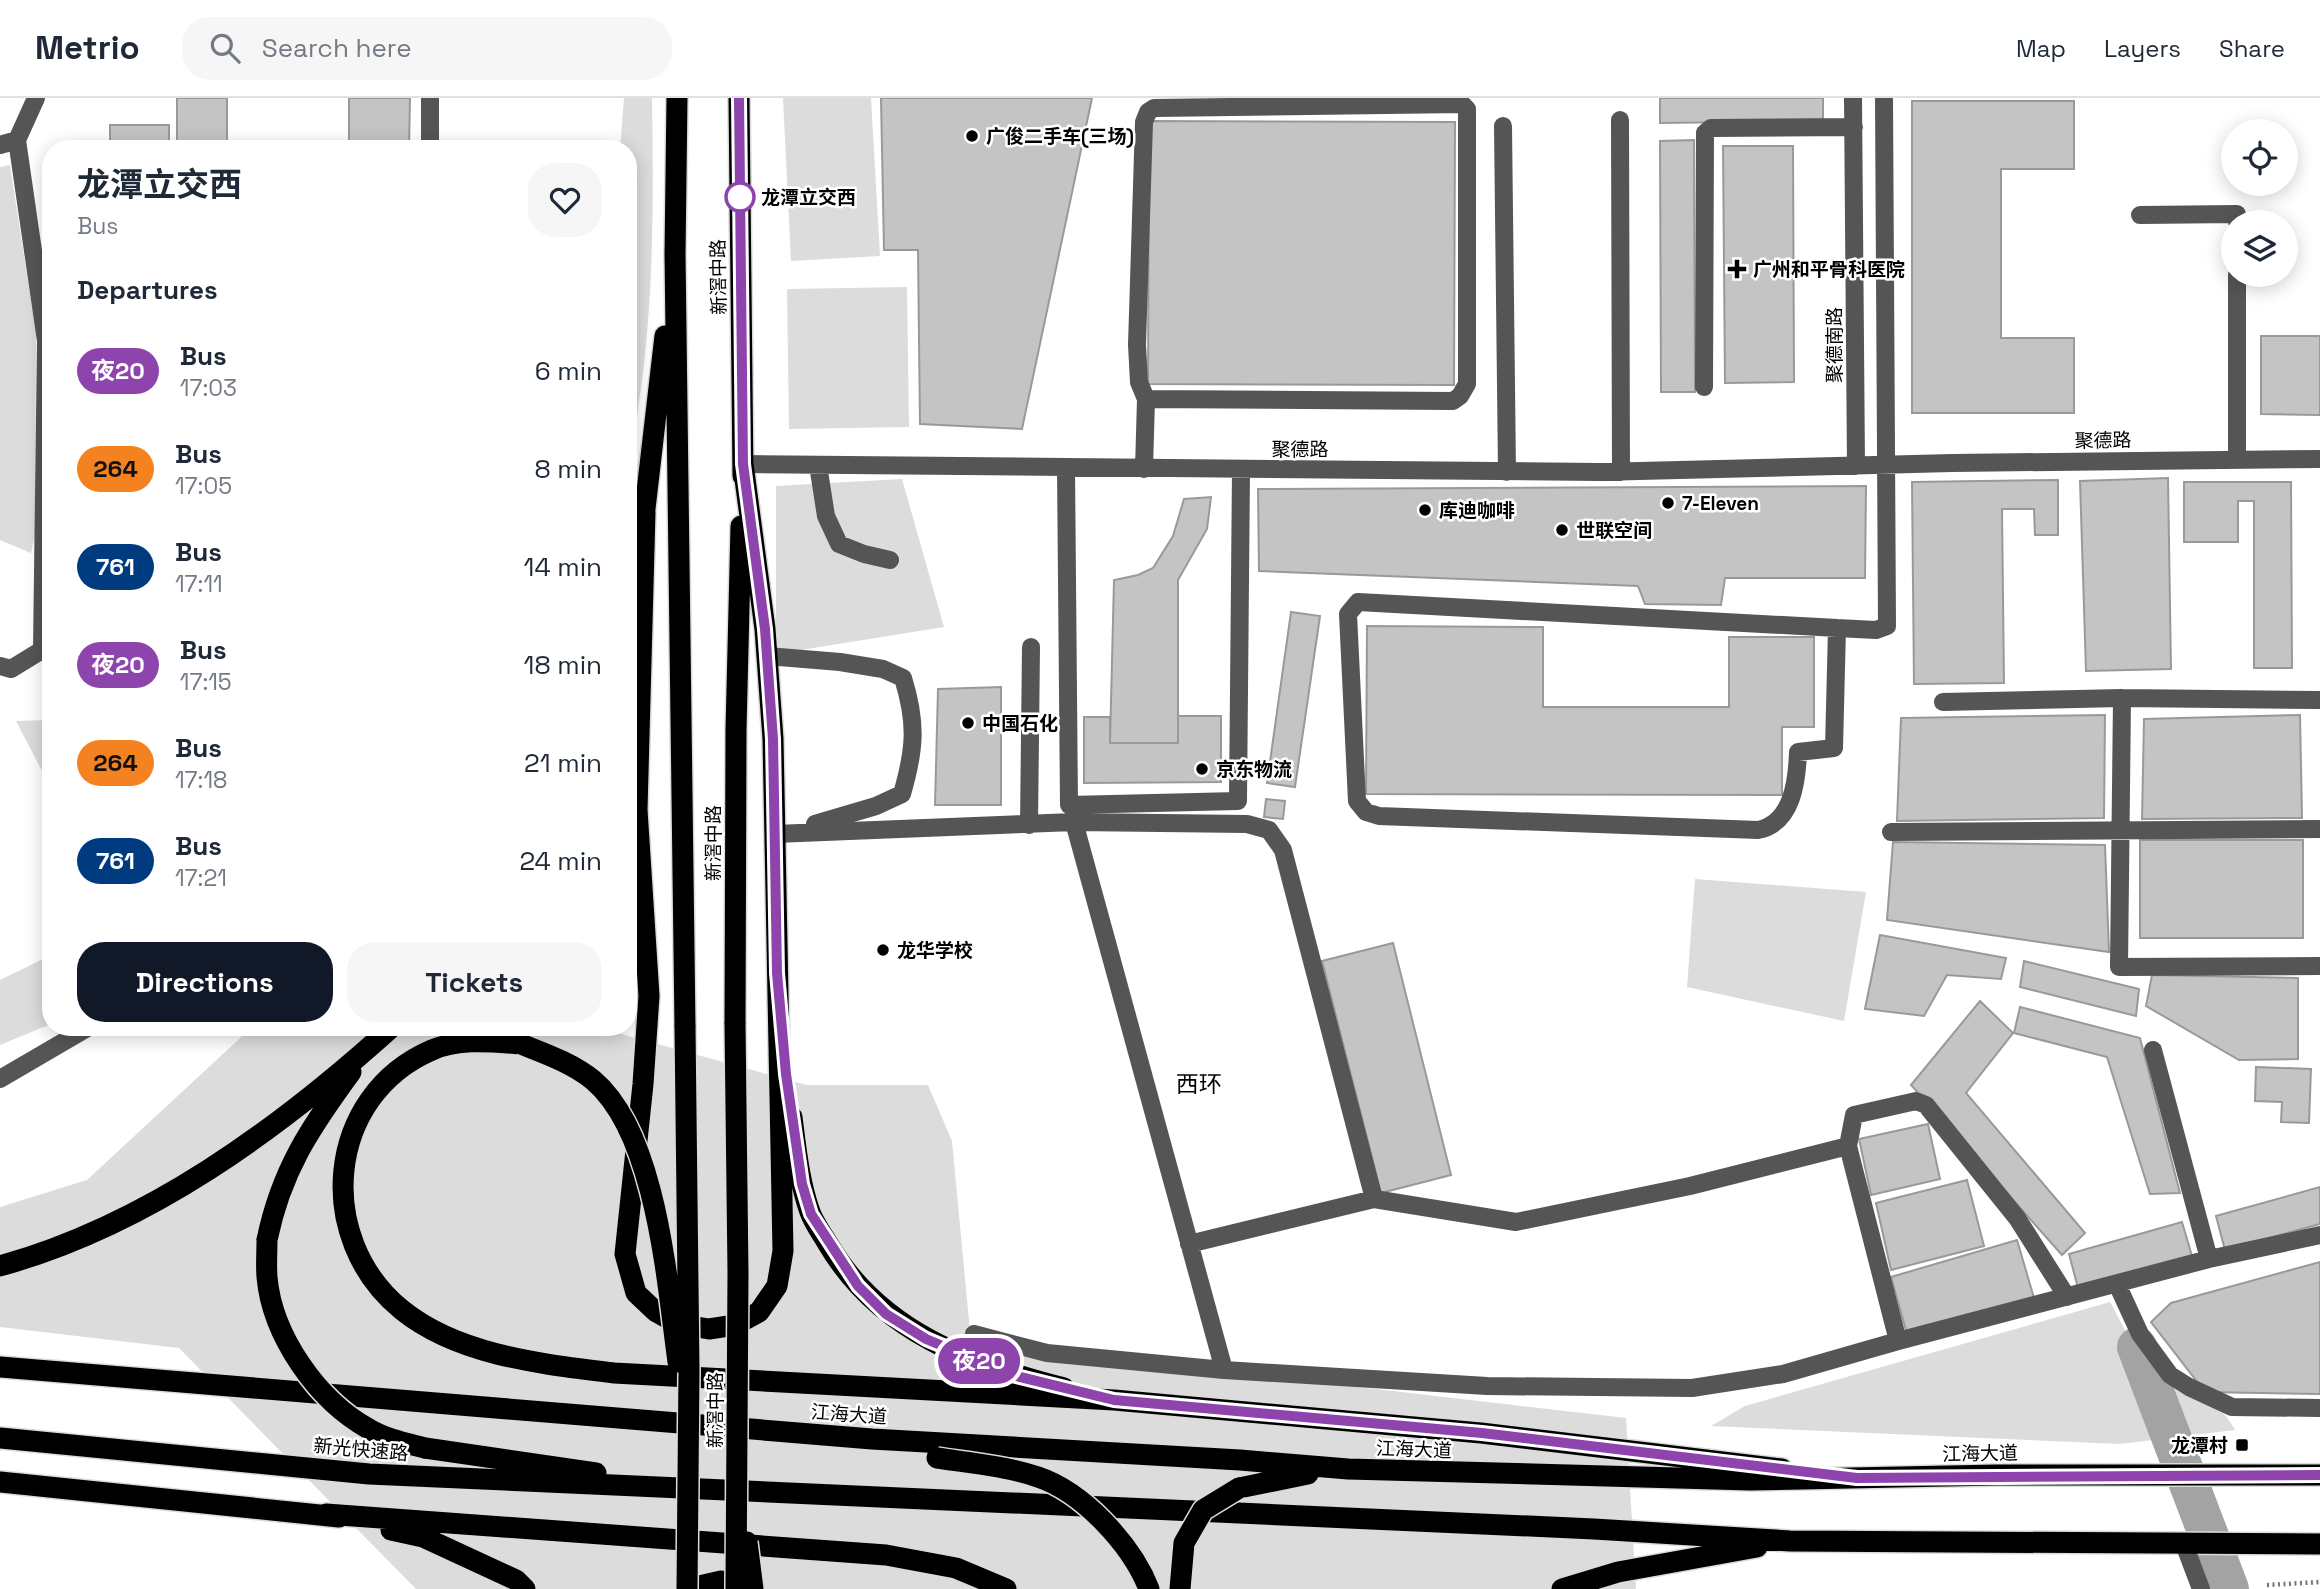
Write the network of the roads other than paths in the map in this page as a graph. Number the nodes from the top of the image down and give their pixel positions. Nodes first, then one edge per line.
1 (36, 98) edge
2 (430, 98) edge
3 (677, 98) edge
4 (739, 98) edge
5 (1853, 98) edge
6 (1884, 98) edge
7 (1464, 101) edge
8 (1620, 120) dead end
9 (1503, 126) dead end
10 (1854, 127) junction
11 (430, 140) edge
12 (8, 143) edge
13 (2221, 214) edge
14 (2140, 215) dead end
15 (675, 254) junction
16 (2237, 287) edge
17 (42, 311) edge
18 (1704, 387) dead end
19 (1146, 400) junction
20 (2320, 459) edge
21 (2237, 460) junction
22 (743, 464) junction
23 (818, 465) junction
24 (1886, 465) junction
25 (1856, 466) junction
26 (1066, 468) junction
27 (1144, 469) junction
28 (1241, 470) junction
29 (1507, 472) junction
30 (1621, 472) junction
31 (645, 512) junction
32 (890, 560) dead end
33 (637, 582) edge
34 (1837, 628) junction
35 (1031, 647) dead end
36 (42, 650) edge
37 (767, 656) junction
38 (0, 666) edge
39 (2123, 698) junction
40 (2320, 700) edge
41 (1943, 702) dead end
42 (1074, 822) junction
43 (1029, 825) junction
44 (2320, 829) edge
45 (2121, 830) junction
46 (784, 832) junction
47 (1891, 832) dead end
48 (2320, 966) edge
49 (777, 973) junction
50 (74, 1036) edge
51 (382, 1036) edge
52 (366, 1050) junction
53 (2153, 1050) dead end
54 (0, 1079) edge
55 (1848, 1146) junction
56 (1374, 1199) junction
57 (2320, 1235) edge
58 (1189, 1244) junction
59 (2209, 1259) junction
60 (0, 1266) edge
61 (2117, 1284) junction
62 (2067, 1297) junction
63 (974, 1334) dead end
64 (1898, 1340) junction
65 (0, 1367) edge
66 (1224, 1370) junction
67 (1114, 1400) junction
68 (2320, 1408) edge
69 (718, 1427) junction
70 (0, 1438) edge
71 (689, 1440) junction
72 (737, 1463) junction
73 (1349, 1469) junction
74 (2320, 1475) edge
75 (1857, 1478) junction
76 (0, 1482) edge
77 (719, 1492) junction
78 (326, 1514) junction
79 (1790, 1541) junction
80 (2184, 1544) junction
81 (2320, 1544) edge
82 (526, 1589) edge
83 (687, 1589) edge
84 (737, 1589) edge
85 (753, 1589) edge
86 (1006, 1589) edge
87 (1149, 1589) edge
88 (1180, 1589) edge
89 (1562, 1589) edge
90 (2201, 1589) edge

1 - 12 street
2 - 11 street
3 - 15 highway, 新滘中路
4 - 22 highway, 新滘中路
5 - 10 street, 聚德南路
6 - 24 street
7 - 19 street
7 - 19 street
8 - 30 street
9 - 29 street
10 - 18 street
10 - 25 street, 聚德南路
12 - 17 street
13 - 14 street
15 - 31 highway
15 - 71 highway, 新滘中路, bridge
16 - 21 street
19 - 27 street
20 - 21 street, 聚德路
21 - 24 street, 聚德路
22 - 23 street, 聚德路
22 - 37 highway
22 - 72 highway, 新滘中路, bridge
23 - 26 street, 聚德路
23 - 32 street
24 - 25 street, 聚德路
24 - 34 street
25 - 30 street, 聚德路
26 - 27 street, 聚德路
26 - 28 street
27 - 28 street, 聚德路
28 - 29 street, 聚德路
29 - 30 street, 聚德路
31 - 33 highway
31 - 49 highway
34 - 34 street
35 - 43 street
36 - 38 street
37 - 46 highway
37 - 46 street
39 - 40 street
39 - 41 street
39 - 45 street
42 - 43 street
42 - 56 street
42 - 58 street
43 - 46 street
44 - 45 street
45 - 47 street
45 - 48 street
46 - 49 highway
49 - 67 highway
50 - 54 street
51 - 52 highway
52 - 60 highway
52 - 77 highway, bridge
53 - 59 street
55 - 56 street
55 - 62 street
55 - 64 street
56 - 58 street
57 - 59 street
58 - 66 street
59 - 61 street
61 - 62 street
61 - 68 street
62 - 64 street
63 - 66 street
64 - 66 street
65 - 69 highway
67 - 71 highway, bridge
67 - 75 highway
69 - 73 highway, 江海大道
69 - 87 highway, bridge
70 - 77 highway, 新光快速路
71 - 83 highway, 新滘中路, bridge
72 - 84 highway, 新滘中路, bridge
72 - 85 highway, bridge
73 - 75 highway, 江海大道
73 - 88 highway, bridge
74 - 75 highway, 江海大道
76 - 78 highway
77 - 79 highway
78 - 82 highway
78 - 86 highway
79 - 80 highway
79 - 89 highway
80 - 81 highway
80 - 90 street
83 - 84 highway

